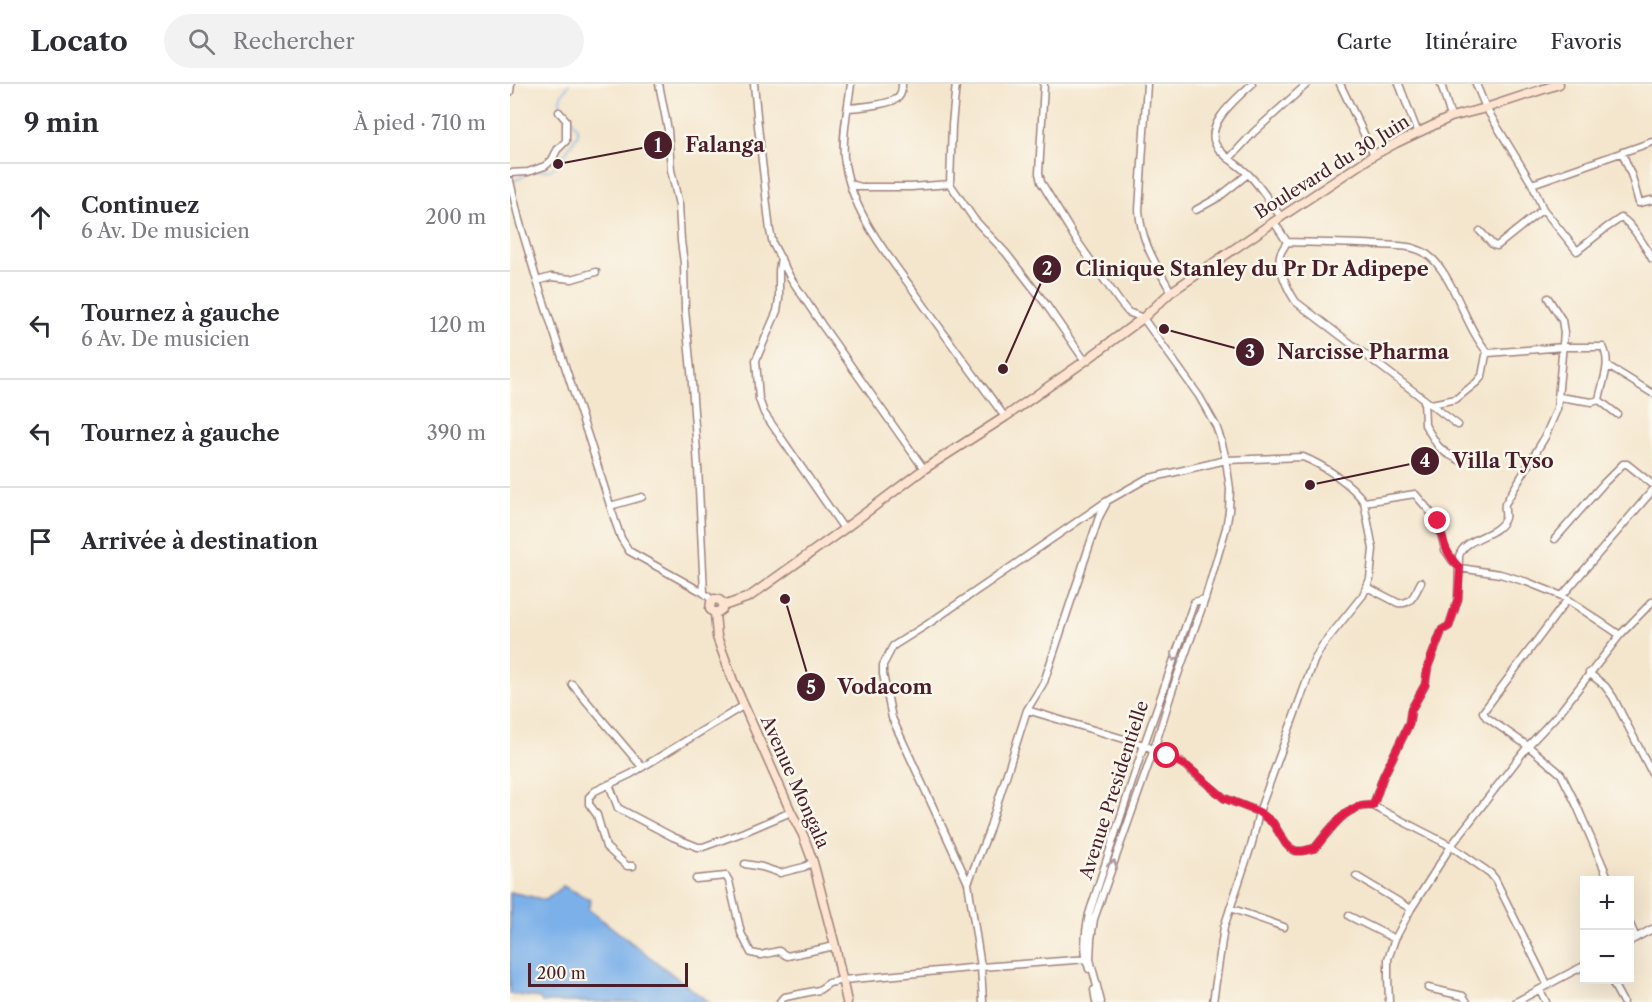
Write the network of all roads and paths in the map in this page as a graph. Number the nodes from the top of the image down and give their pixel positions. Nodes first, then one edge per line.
1 (511, 84) edge
2 (659, 84) edge
3 (754, 84) edge
4 (851, 84) edge
5 (902, 84) edge
6 (956, 84) edge
7 (1044, 84) edge
8 (1147, 84) edge
9 (1252, 84) edge
10 (1307, 84) edge
11 (1340, 84) edge
12 (1399, 84) edge
13 (1441, 84) edge
14 (1476, 84) edge
15 (1559, 84) edge
16 (510, 92) edge
17 (848, 108) junction
18 (1486, 108) junction
19 (559, 112) dead end
20 (1451, 117) junction
21 (1418, 131) junction
22 (1652, 142) edge
23 (1622, 152) junction
24 (1374, 155) junction
25 (1229, 159) junction
26 (510, 173) edge
27 (1248, 174) junction
28 (511, 184) edge
29 (850, 184) junction
30 (950, 184) junction
31 (1532, 184) junction
32 (1652, 200) edge
33 (1543, 209) junction
34 (1196, 210) dead end
35 (1278, 220) junction
36 (1480, 231) dead end
37 (1287, 242) junction
38 (1650, 250) edge
39 (781, 258) junction
40 (1652, 259) edge
41 (596, 272) dead end
42 (537, 280) junction
43 (1171, 292) junction
44 (1548, 298) dead end
45 (1143, 318) junction
46 (1564, 347) junction
47 (1488, 353) junction
48 (1085, 361) junction
49 (1608, 366) junction
50 (1652, 393) edge
51 (1559, 397) junction
52 (1424, 399) junction
53 (1599, 400) junction
54 (1431, 404) junction
55 (1617, 414) dead end
56 (1005, 417) junction
57 (1458, 425) dead end
58 (1226, 460) junction
59 (1461, 460) dead end
60 (924, 469) junction
61 (1652, 484) edge
62 (1652, 491) edge
63 (642, 497) dead end
64 (1107, 501) junction
65 (1364, 502) junction
66 (610, 506) junction
67 (844, 528) junction
68 (1555, 539) dead end
69 (1460, 568) junction
70 (1421, 582) dead end
71 (1367, 587) junction
72 (704, 593) junction
73 (1564, 598) junction
74 (1204, 599) junction
75 (712, 600) junction
76 (1652, 602) edge
77 (726, 606) junction
78 (716, 612) junction
79 (1620, 635) junction
80 (1588, 673) junction
81 (572, 684) dead end
82 (1164, 686) junction
83 (1172, 691) junction
84 (743, 706) junction
85 (1027, 710) junction
86 (1144, 745) junction
87 (1528, 746) junction
88 (1154, 749) junction
89 (642, 767) junction
90 (1652, 773) edge
91 (609, 784) junction
92 (1373, 806) junction
93 (791, 812) junction
94 (1259, 812) junction
95 (1451, 846) junction
96 (813, 862) junction
97 (745, 864) dead end
98 (633, 866) dead end
99 (1356, 876) dead end
100 (1607, 876) edge
101 (696, 879) dead end
102 (968, 883) junction
103 (1230, 908) junction
104 (1411, 909) junction
105 (1349, 916) dead end
106 (1284, 927) dead end
107 (1652, 929) edge
108 (1634, 938) edge
109 (1395, 939) junction
110 (835, 946) junction
111 (1088, 959) junction
112 (981, 967) junction
113 (1580, 968) edge
114 (843, 980) junction
115 (1547, 984) junction
116 (1613, 984) edge
117 (1428, 988) dead end
118 (1540, 990) junction
119 (780, 1002) edge
120 (847, 1002) edge
121 (983, 1002) edge
122 (1099, 1002) edge
123 (1213, 1002) edge
124 (1389, 1002) edge
125 (1467, 1002) edge
126 (1516, 1002) edge
127 (1546, 1002) edge
128 (1623, 1002) edge

1 - 16 street
2 - 72 street
3 - 39 street
4 - 17 street
5 - 17 street
6 - 30 street
7 - 45 street, Avenue Presidentielle
8 - 43 street
9 - 25 street
10 - 25 street
11 - 24 street
12 - 21 street
13 - 20 street
14 - 18 street
15 - 18 street, Boulevard du 30 Juin
17 - 29 street
18 - 20 street, Boulevard du 30 Juin
18 - 31 street
19 - 26 street
20 - 21 street, Boulevard du 30 Juin
21 - 24 street, Boulevard du 30 Juin
22 - 23 street
23 - 31 street
23 - 32 street
24 - 35 street, Boulevard du 30 Juin
25 - 27 street
27 - 34 street
27 - 35 street
28 - 42 street
29 - 30 street
29 - 56 street
30 - 48 street
31 - 33 street
33 - 36 street
33 - 38 street
35 - 37 street
35 - 43 street, Boulevard du 30 Juin
37 - 47 street
37 - 52 street
38 - 40 street
39 - 60 street
39 - 67 street
41 - 42 street
42 - 66 street
43 - 45 street, Boulevard du 30 Juin
44 - 46 street
45 - 48 street, Boulevard du 30 Juin
45 - 58 street, Avenue Presidentielle
46 - 47 street
46 - 49 street
46 - 51 street
47 - 54 street
48 - 56 street, Boulevard du 30 Juin
49 - 50 street
49 - 53 street
51 - 53 street
51 - 69 street
52 - 54 street
52 - 59 street
53 - 55 street
54 - 57 street
56 - 60 street, Boulevard du 30 Juin
58 - 64 street
58 - 65 street
58 - 74 street, Avenue Presidentielle
60 - 67 street, Boulevard du 30 Juin
61 - 68 street
62 - 73 street
63 - 66 street
64 - 85 street
64 - 102 street
65 - 69 street
65 - 71 street
66 - 72 street
67 - 77 street, Boulevard du 30 Juin
69 - 73 street
69 - 92 street
70 - 71 street
71 - 94 street
72 - 75 street
73 - 79 street
73 - 87 street
74 -> 82 street, Avenue Presidentielle
74 - 83 street, Avenue Presidentielle
75 - 77 street
75 - 78 street, Avenue Mongala
76 - 79 street
77 - 78 street, Boulevard du 30 Juin
78 - 84 street, Avenue Mongala
79 - 80 street
80 - 87 street
80 - 90 street
81 - 89 street
82 - 83 street
82 - 86 street, Avenue Presidentielle
83 - 88 street, Avenue Presidentielle
84 - 89 street
84 - 93 street, Avenue Mongala
85 - 86 street
85 - 102 street
86 - 88 street
86 - 111 street, Avenue Presidentielle
87 - 95 street
87 - 100 street
88 - 94 street
111 -> 88 street, Avenue Presidentielle
89 - 91 street
91 - 93 street
91 - 98 street
92 - 94 street
92 - 95 street
93 - 96 street, Avenue Mongala
94 - 103 street
95 - 104 street
95 - 115 street
96 - 97 street
96 - 110 street, Avenue Mongala
99 - 104 street
101 - 110 street
102 - 112 street
103 - 106 street
103 - 123 street
104 - 109 street
105 - 109 street
107 - 108 street
109 - 124 street
110 - 114 street, Avenue Mongala
111 - 112 street
111 - 122 street, Avenue Presidentielle
112 - 114 street
112 - 121 street
113 - 115 street
114 - 119 street
114 - 120 street, Avenue Mongala
115 - 118 street
116 - 128 street
117 - 125 street
118 - 126 street
118 - 127 street

